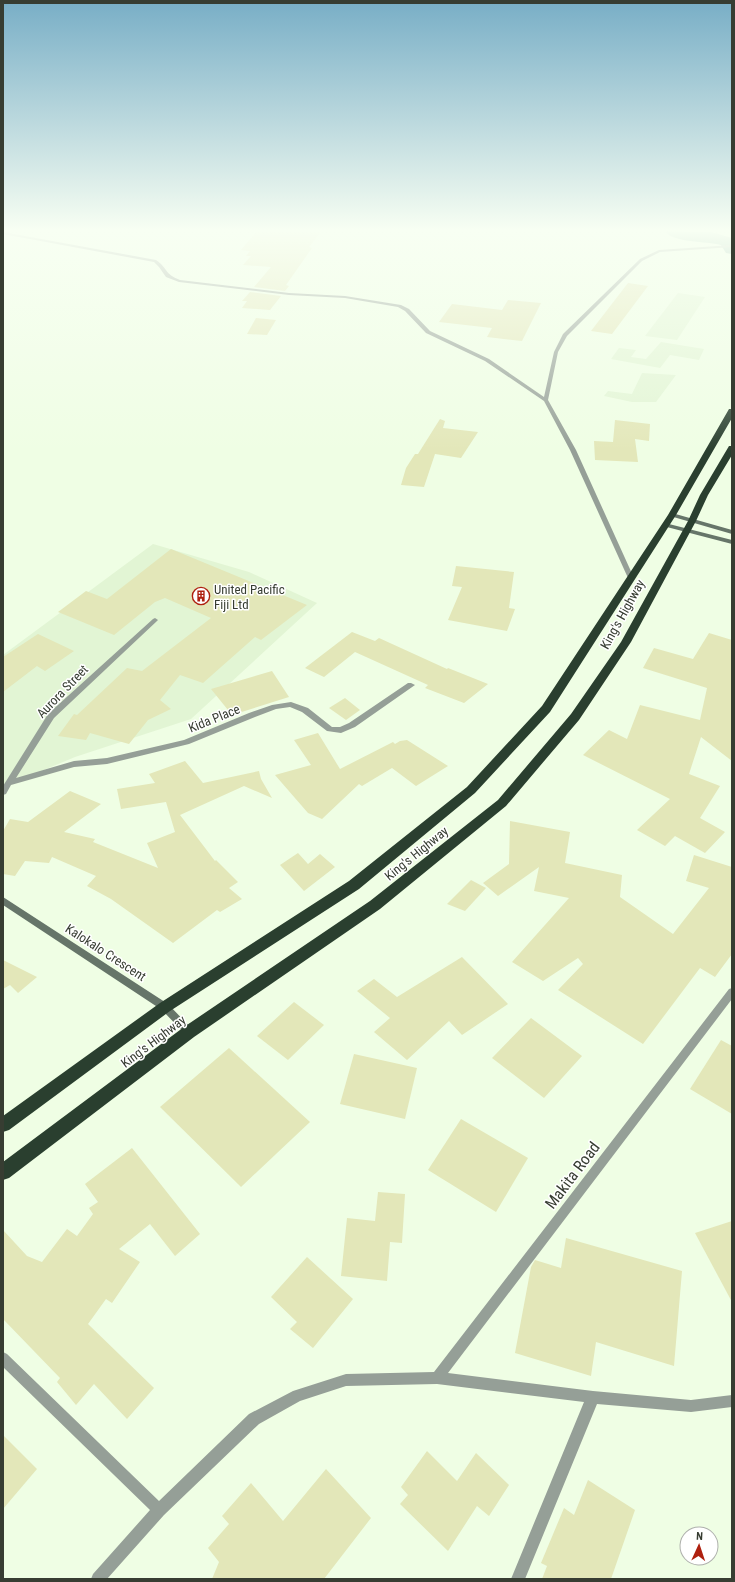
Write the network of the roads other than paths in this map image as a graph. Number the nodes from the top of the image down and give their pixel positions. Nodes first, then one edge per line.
1 (392, 305) edge
2 (594, 305) edge
3 (546, 400) junction
4 (732, 411) edge
5 (732, 448) edge
6 (672, 515) junction
7 (665, 525) junction
8 (688, 526) junction
9 (732, 532) edge
10 (732, 542) edge
11 (631, 578) junction
12 (155, 620) dead end
13 (411, 685) dead end
14 (9, 783) junction
15 (3, 792) edge
16 (3, 900) edge
17 (732, 992) edge
18 (166, 1007) junction
19 (189, 1032) junction
20 (3, 1125) edge
21 (3, 1172) edge
22 (3, 1358) edge
23 (437, 1378) junction
24 (593, 1397) junction
25 (732, 1401) edge
26 (159, 1510) junction
27 (98, 1579) edge
28 (518, 1579) edge

1 - 3 street
2 - 3 street
3 - 11 street
4 - 6 highway, King's Highway
5 - 8 highway, King's Highway
6 - 7 highway, King's Highway
6 - 8 street
7 - 8 street
7 - 11 highway, King's Highway
8 - 9 street
8 - 10 street
8 - 19 highway, King's Highway
11 - 18 highway, King's Highway
12 - 14 street, Aurora Street
13 - 14 street, Kida Place
14 - 15 street, Aurora Street
16 - 18 street, Kalokalo Crescent
17 - 23 street, Makita Road
18 - 19 street, Kalokalo Crescent
18 - 20 highway, King's Highway
19 - 21 highway, King's Highway
22 - 26 street
23 - 24 street
23 - 26 street
24 - 25 street
24 - 28 street
26 - 27 street

